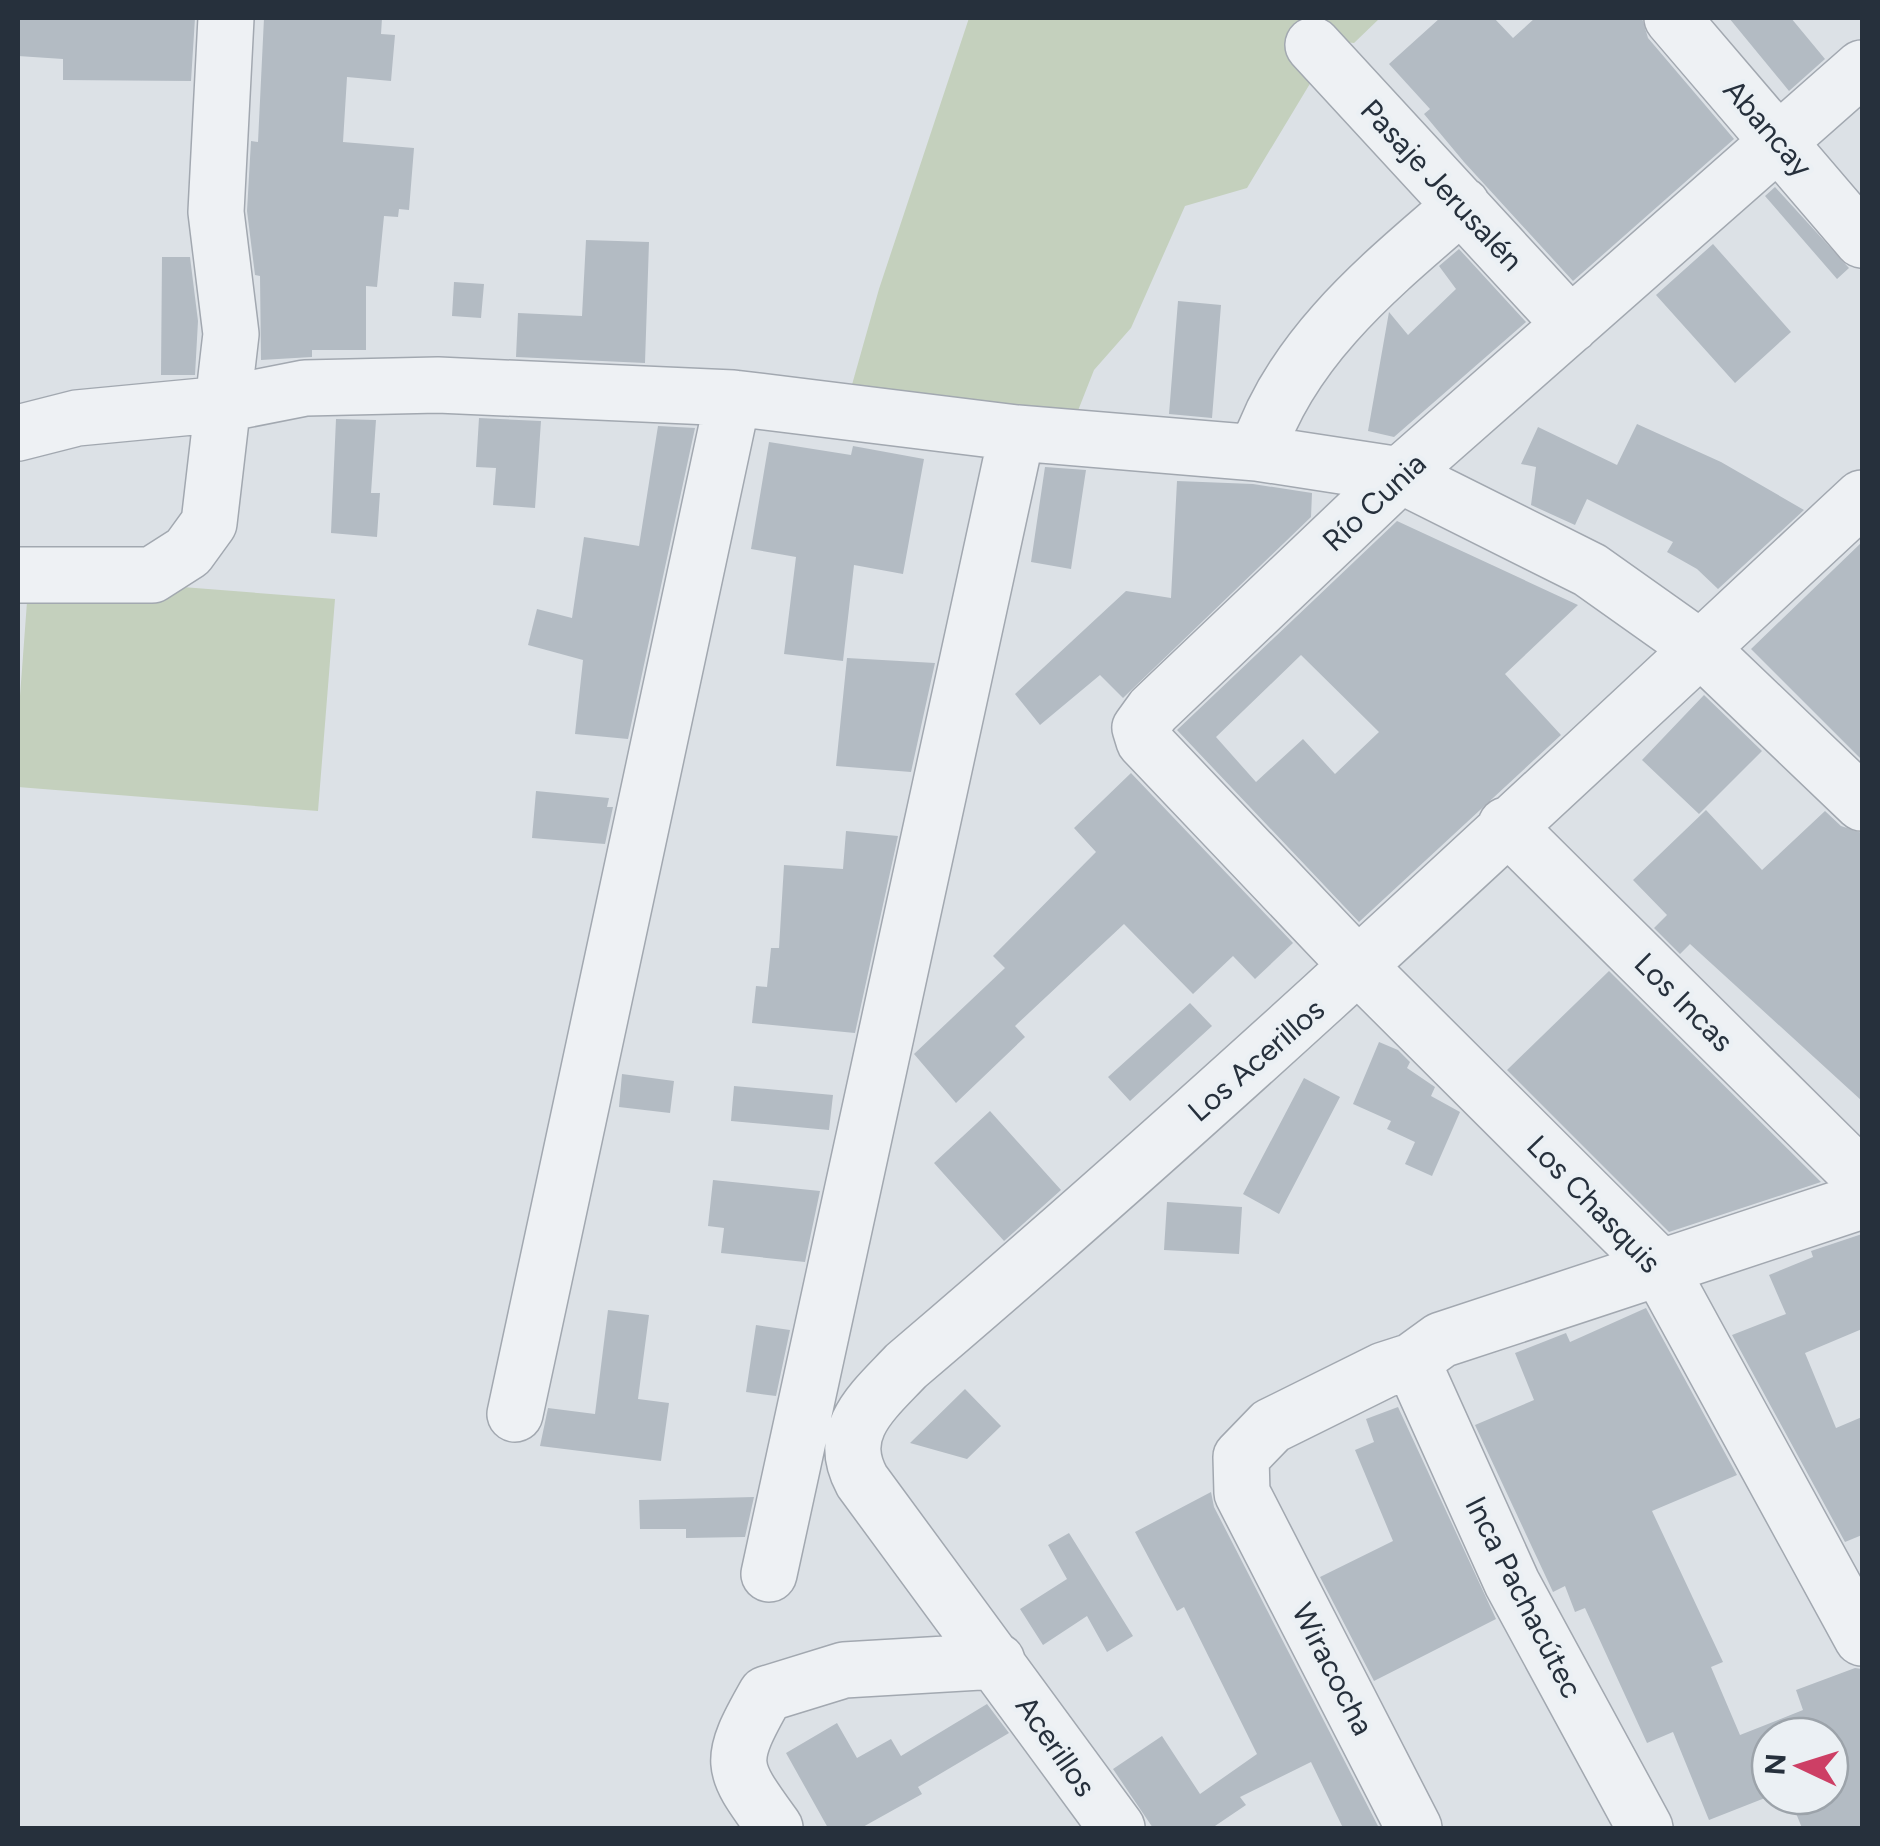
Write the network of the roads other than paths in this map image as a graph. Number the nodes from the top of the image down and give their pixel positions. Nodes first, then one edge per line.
1 (226, 18) edge
2 (1672, 18) edge
3 (1313, 45) dead end
4 (1862, 68) edge
5 (1780, 142) junction
6 (1462, 205) junction
7 (1862, 240) edge
8 (1571, 325) junction
9 (733, 398) junction
10 (224, 404) junction
11 (18, 433) edge
12 (1017, 433) junction
13 (1258, 453) junction
14 (1400, 475) junction
15 (1862, 498) edge
16 (18, 574) edge
17 (1700, 648) junction
18 (1862, 803) edge
19 (1506, 825) junction
20 (1360, 968) junction
21 (1862, 1178) edge
22 (1862, 1201) edge
23 (1658, 1265) junction
24 (1412, 1361) junction
25 (514, 1414) dead end
26 (769, 1574) dead end
27 (1862, 1638) edge
28 (997, 1661) junction
29 (775, 1828) edge
30 (1117, 1828) edge
31 (1414, 1828) edge
32 (1644, 1828) edge

1 - 10 street
2 - 5 street, Abancay
3 - 6 street, Pasaje Jerusalén
4 - 5 street, Río Cunia
5 - 7 street, Abancay
5 - 8 street, Río Cunia
6 - 8 street, Pasaje Jerusalén
6 - 13 street
8 - 14 street, Río Cunia
9 - 10 street
9 - 12 street
9 - 25 street
10 - 11 street
10 - 16 street
12 - 13 street
12 - 26 street
13 - 14 street
14 - 17 street
14 - 20 street, Río Cunia
15 - 17 street, Los Acerillos
17 - 18 street
17 - 19 street, Los Acerillos
19 - 20 street, Los Acerillos
19 - 21 street, Los Incas
20 - 23 street, Los Chasquis
20 - 28 street, Los Acerillos
22 - 23 street, Wiracocha
23 - 24 street, Wiracocha
23 - 27 street, Los Chasquis
24 - 31 street, Wiracocha
24 - 32 street, Inca Pachacútec
28 - 29 street
28 - 30 street, Acerillos

